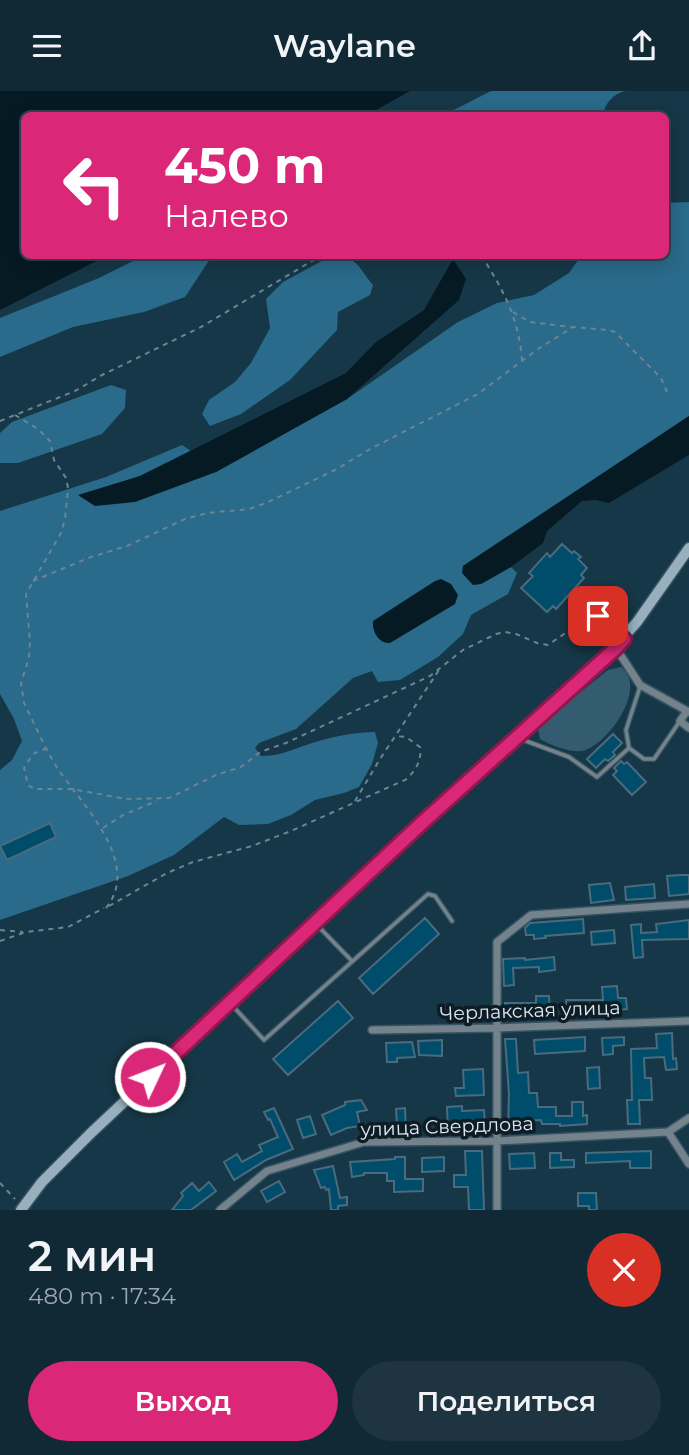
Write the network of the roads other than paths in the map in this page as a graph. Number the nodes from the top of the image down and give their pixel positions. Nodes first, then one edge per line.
1 (689, 548) edge
2 (591, 609) dead end
3 (620, 644) junction
4 (640, 685) junction
5 (688, 712) edge
6 (680, 721) junction
7 (689, 728) edge
8 (516, 738) junction
9 (629, 748) junction
10 (689, 904) edge
11 (452, 921) dead end
12 (315, 922) junction
13 (352, 962) junction
14 (230, 1002) junction
15 (689, 1021) edge
16 (496, 1028) junction
17 (372, 1030) dead end
18 (689, 1118) edge
19 (668, 1132) junction
20 (496, 1141) junction
21 (689, 1164) edge
22 (22, 1208) edge
23 (220, 1210) edge
24 (497, 1210) edge

1 - 3 main road
2 - 3 lane
3 - 4 street
3 - 8 main road
4 - 5 street
4 - 9 lane
5 - 6 street
6 - 7 street
6 - 9 lane
8 - 9 lane
8 - 12 main road
10 - 16 street
11 - 13 lane
12 - 13 lane
12 - 14 main road
13 - 14 lane
14 - 22 main road
15 - 16 street, Черлакская улица
16 - 17 street, Черлакская улица
16 - 20 street
18 - 19 street
19 - 20 street, улица Свердлова
19 - 21 street
20 - 23 street, улица Свердлова
20 - 24 street

